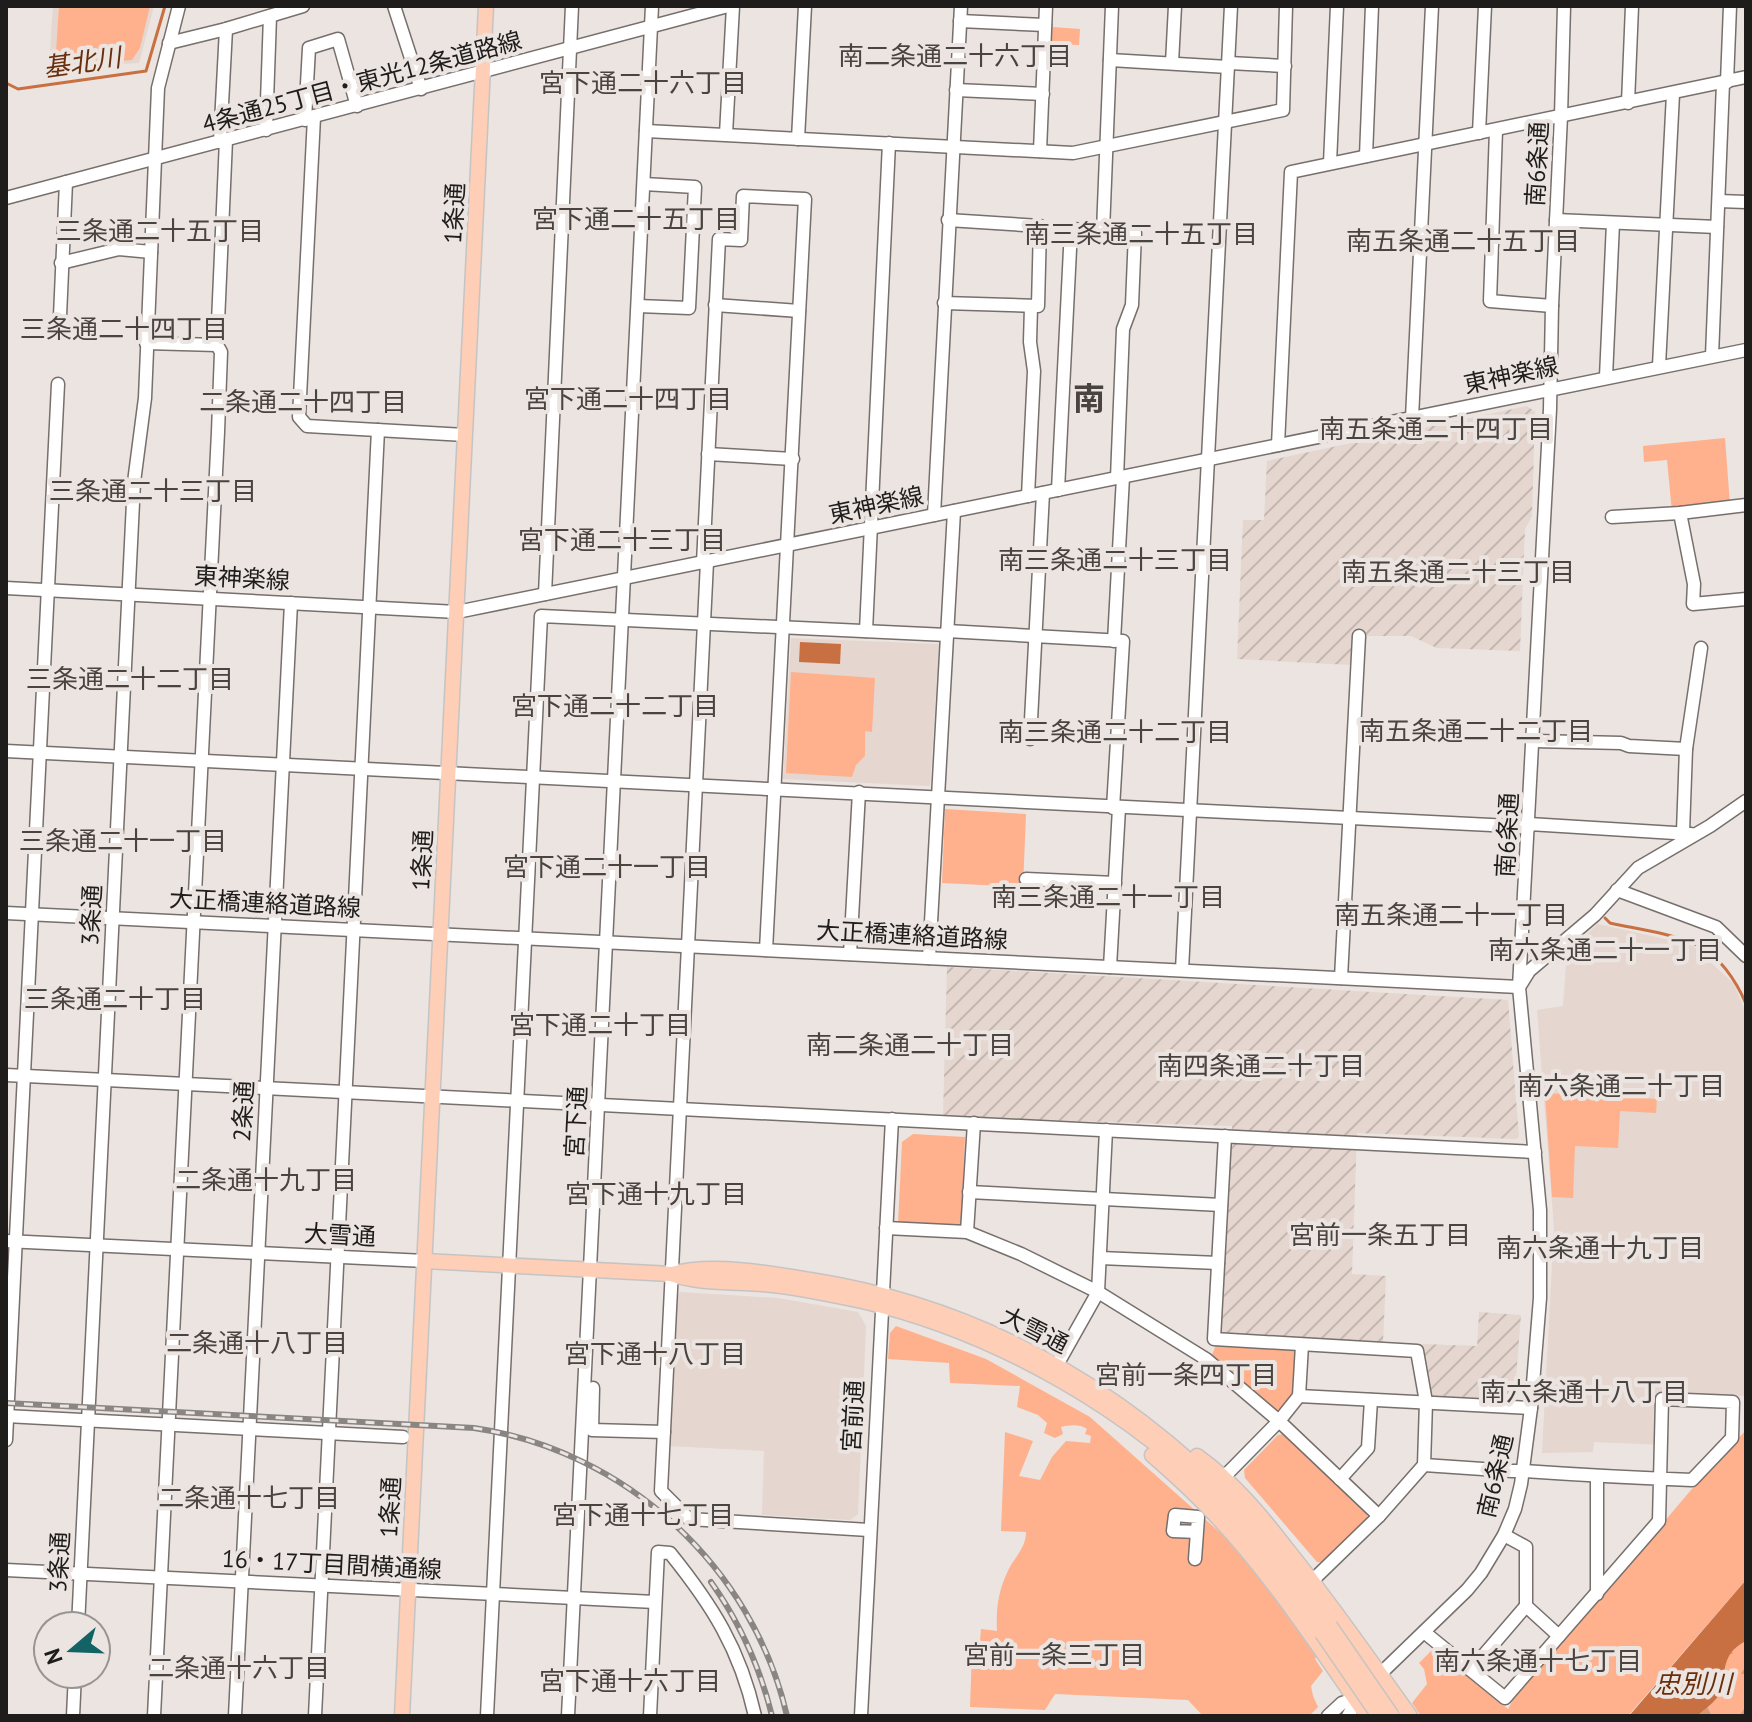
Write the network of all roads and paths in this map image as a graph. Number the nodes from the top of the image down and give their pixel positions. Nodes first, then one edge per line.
1 (179, 6) edge
2 (303, 6) edge
3 (394, 6) edge
4 (486, 6) edge
5 (572, 6) edge
6 (652, 6) edge
7 (805, 6) edge
8 (961, 6) edge
9 (1046, 6) edge
10 (1112, 6) edge
11 (1175, 6) edge
12 (1231, 6) edge
13 (1286, 6) edge
14 (1337, 6) edge
15 (1372, 6) edge
16 (1432, 6) edge
17 (1485, 6) edge
18 (1564, 6) edge
19 (1632, 6) edge
20 (1730, 6) edge
21 (723, 7) edge
22 (270, 16) junction
23 (960, 21) junction
24 (1045, 25) junction
25 (651, 27) junction
26 (226, 29) junction
27 (169, 43) junction
28 (570, 50) junction
29 (1110, 60) junction
30 (1172, 63) junction
31 (1228, 65) junction
32 (1285, 66) junction
33 (483, 73) junction
34 (1746, 77) edge
35 (1725, 82) junction
36 (421, 89) junction
37 (956, 90) junction
38 (1043, 94) junction
39 (1673, 94) junction
40 (1628, 103) junction
41 (357, 106) junction
42 (1561, 116) junction
43 (309, 118) junction
44 (1224, 122) junction
45 (266, 130) junction
46 (1496, 130) junction
47 (646, 131) junction
48 (1479, 133) junction
49 (726, 134) junction
50 (798, 139) junction
51 (223, 141) junction
52 (889, 143) junction
53 (1424, 144) junction
54 (954, 146) junction
55 (1106, 146) junction
56 (1040, 151) junction
57 (1366, 156) junction
58 (156, 159) junction
59 (1330, 163) junction
60 (66, 182) junction
61 (644, 184) junction
62 (6, 198) edge
63 (1719, 201) junction
64 (1746, 202) edge
65 (948, 220) junction
66 (1556, 220) junction
67 (1613, 223) junction
68 (1665, 226) junction
69 (1717, 227) junction
70 (1103, 231) junction
71 (151, 252) junction
72 (61, 263) junction
73 (944, 303) junction
74 (715, 305) junction
75 (638, 306) junction
76 (1552, 306) junction
77 (1031, 307) junction
78 (799, 311) junction
79 (60, 316) dead end
80 (146, 343) junction
81 (217, 345) junction
82 (1746, 350) edge
83 (1712, 356) junction
84 (1659, 366) junction
85 (1606, 377) junction
86 (58, 384) dead end
87 (1549, 389) junction
88 (1412, 418) junction
89 (378, 430) junction
90 (465, 435) junction
91 (1278, 445) junction
92 (708, 454) junction
93 (793, 459) junction
94 (1207, 460) junction
95 (1120, 477) junction
96 (1058, 490) junction
97 (1043, 493) junction
98 (1028, 496) junction
99 (1746, 505) edge
100 (954, 511) junction
101 (1680, 513) junction
102 (934, 515) junction
103 (1612, 517) dead end
104 (870, 529) junction
105 (788, 546) junction
106 (705, 562) junction
107 (626, 578) junction
108 (6, 588) edge
109 (48, 591) junction
110 (545, 594) junction
111 (129, 595) junction
112 (209, 599) junction
113 (1746, 599) edge
114 (291, 603) junction
115 (371, 606) junction
116 (457, 612) junction
117 (623, 619) junction
118 (705, 624) junction
119 (782, 627) junction
120 (866, 631) junction
121 (947, 633) junction
122 (1036, 636) junction
123 (1359, 636) dead end
124 (1114, 641) junction
125 (1701, 648) dead end
126 (1030, 739) dead end
127 (1534, 741) junction
128 (1686, 749) junction
129 (6, 751) edge
130 (40, 753) junction
131 (121, 756) junction
132 (201, 761) junction
133 (283, 765) junction
134 (363, 768) junction
135 (449, 773) junction
136 (534, 776) junction
137 (616, 780) junction
138 (695, 784) junction
139 (774, 788) junction
140 (859, 792) junction
141 (939, 798) junction
142 (1746, 801) edge
143 (1116, 808) junction
144 (1190, 811) junction
145 (1351, 818) junction
146 (1529, 826) junction
147 (1689, 833) junction
148 (1026, 879) dead end
149 (1115, 883) junction
150 (1617, 890) junction
151 (6, 913) edge
152 (32, 914) junction
153 (113, 918) junction
154 (194, 922) junction
155 (275, 926) junction
156 (355, 929) junction
157 (441, 934) junction
158 (525, 938) junction
159 (607, 942) junction
160 (689, 946) junction
161 (766, 950) junction
162 (850, 954) junction
163 (1746, 956) edge
164 (929, 958) junction
165 (1110, 967) junction
166 (1182, 970) junction
167 (1341, 978) junction
168 (1519, 987) junction
169 (6, 1075) edge
170 (25, 1076) junction
171 (104, 1080) junction
172 (186, 1084) junction
173 (266, 1088) junction
174 (347, 1091) junction
175 (432, 1095) junction
176 (518, 1099) junction
177 (599, 1103) junction
178 (680, 1108) junction
179 (892, 1119) junction
180 (974, 1123) junction
181 (1106, 1130) junction
182 (1225, 1136) junction
183 (1535, 1152) junction
184 (969, 1192) junction
185 (1103, 1198) junction
186 (1221, 1205) junction
187 (886, 1228) junction
188 (967, 1232) junction
189 (11, 1241) edge
190 (97, 1245) junction
191 (175, 1248) junction
192 (258, 1253) junction
193 (337, 1257) junction
194 (1100, 1258) junction
195 (425, 1261) junction
196 (1218, 1263) junction
197 (508, 1265) junction
198 (590, 1270) junction
199 (671, 1274) junction
200 (1098, 1292) junction
201 (881, 1299) junction
202 (1214, 1339) junction
203 (1302, 1345) junction
204 (1206, 1359) junction
205 (1056, 1373) junction
206 (585, 1379) junction
207 (1093, 1387) junction
208 (1299, 1396) junction
209 (1371, 1400) junction
210 (1426, 1402) junction
211 (1531, 1408) junction
212 (7, 1416) edge
213 (87, 1420) junction
214 (1279, 1421) junction
215 (166, 1424) junction
216 (249, 1429) junction
217 (329, 1432) junction
218 (664, 1432) junction
219 (403, 1437) dead end
220 (6, 1440) edge
221 (1424, 1465) junction
222 (1523, 1471) junction
223 (1225, 1476) junction
224 (1597, 1476) junction
225 (1340, 1479) junction
226 (1660, 1479) junction
227 (1379, 1516) junction
228 (1180, 1524) dead end
229 (869, 1530) junction
230 (1504, 1535) junction
231 (1195, 1559) dead end
232 (6, 1570) edge
233 (80, 1573) junction
234 (161, 1578) junction
235 (1313, 1580) junction
236 (242, 1581) junction
237 (322, 1586) junction
238 (408, 1590) junction
239 (1597, 1594) junction
240 (493, 1595) junction
241 (575, 1599) junction
242 (655, 1602) junction
243 (1526, 1606) junction
244 (79, 1610) edge
245 (1328, 1631) junction
246 (1424, 1632) junction
247 (1559, 1636) junction
248 (1471, 1670) junction
249 (1380, 1674) junction
250 (74, 1690) edge
251 (1355, 1699) junction
252 (73, 1716) edge
253 (154, 1716) edge
254 (235, 1716) edge
255 (315, 1716) edge
256 (402, 1716) edge
257 (487, 1716) edge
258 (568, 1716) edge
259 (650, 1716) edge
260 (755, 1716) edge
261 (861, 1716) edge
262 (1328, 1716) edge
263 (1348, 1716) edge
264 (1367, 1716) edge
265 (1379, 1716) edge
266 (1392, 1716) edge
267 (1410, 1716) edge

1 - 27 street, 3条通
2 - 22 street
3 - 36 street
4 - 33 main road, 1条通
5 - 28 street
6 - 25 street, 宮下通
7 - 50 street
8 - 23 street
9 - 24 street
10 - 29 street
11 - 30 street
12 - 31 street
13 - 32 street
14 - 59 street
15 - 57 street
16 - 53 street
17 - 48 street
18 - 42 street, 南6条通
19 - 40 street
20 - 35 street
21 - 25 street, 4条通25丁目・東光12条道路線
21 - 49 street
22 - 26 street
22 - 45 street
23 - 24 street
23 - 37 street
24 - 38 street
25 - 28 street, 4条通25丁目・東光12条道路線
25 - 47 street, 宮下通
26 - 27 street
26 - 51 street
27 - 58 street, 3条通
28 - 33 street, 4条通25丁目・東光12条道路線
28 - 110 street
29 - 30 street
29 - 55 street
30 - 31 street
31 - 32 street
31 - 44 street
32 - 44 street
33 - 36 street, 4条通25丁目・東光12条道路線
33 - 90 main road, 1条通
34 - 35 street
35 - 39 street
35 - 63 street
36 - 41 street, 4条通25丁目・東光12条道路線
37 - 38 street
37 - 54 street
38 - 56 street
39 - 40 street
39 - 68 street
40 - 42 street
41 - 43 street, 4条通25丁目・東光12条道路線
41 - 43 street
42 - 46 street
42 - 66 street, 南6条通
43 - 45 street, 4条通25丁目・東光12条道路線
43 - 89 street
44 - 55 street
44 - 94 street
45 - 51 street, 4条通25丁目・東光12条道路線
46 - 48 street
46 - 76 street
47 - 49 street
47 - 61 street, 宮下通
48 - 53 street
49 - 50 street
50 - 52 street
51 - 58 street, 4条通25丁目・東光12条道路線
51 - 81 street
52 - 54 street
52 - 104 street
53 - 57 street
53 - 88 street
54 - 56 street
54 - 65 street
55 - 56 street
55 - 70 street
57 - 59 street
58 - 60 street, 4条通25丁目・東光12条道路線
58 - 71 street, 3条通
59 - 91 street
60 - 62 street, 4条通25丁目・東光12条道路線
60 - 72 street
61 - 75 street, 宮下通
61 - 75 street
63 - 64 street
63 - 69 street
65 - 73 street
65 - 77 street
66 - 67 street
66 - 76 street, 南6条通
67 - 68 street
67 - 85 street
68 - 69 street
68 - 84 street
69 - 83 street
70 - 95 street
70 - 96 street
71 - 72 street
71 - 80 street, 3条通
72 - 79 street
73 - 77 street
73 - 102 street
74 - 78 street
74 - 78 street
74 - 92 street
75 - 107 street, 宮下通
76 - 87 street, 南6条通
77 - 98 street
78 - 93 street
80 - 81 street
80 - 111 street, 3条通
81 - 112 street
82 - 83 street, 東神楽線
83 - 84 street, 東神楽線
84 - 85 street, 東神楽線
85 - 87 street, 東神楽線
86 - 109 street
87 - 88 street, 東神楽線
87 - 127 street, 南6条通
88 - 91 street, 東神楽線
89 - 90 street
89 - 115 street
90 - 116 main road, 1条通
91 - 94 street, 東神楽線
92 - 93 street
92 - 106 street
93 - 105 street
94 - 95 street, 東神楽線
94 - 144 street
95 - 96 street, 東神楽線
95 - 124 street
96 - 97 street, 東神楽線
97 - 98 street, 東神楽線
97 - 122 street
98 - 100 street, 東神楽線
99 - 101 street
100 - 102 street, 東神楽線
100 - 121 street
101 - 103 street
101 - 113 street
102 - 104 street, 東神楽線
104 - 105 street, 東神楽線
104 - 120 street
105 - 106 street, 東神楽線
105 - 119 street
106 - 107 street, 東神楽線
106 - 118 street
107 - 110 street, 東神楽線
107 - 117 street, 宮下通
108 - 109 street, 東神楽線
109 - 111 street, 東神楽線
109 - 130 street
110 - 116 street, 東神楽線
111 - 112 street, 東神楽線
111 - 131 street, 3条通
112 - 114 street, 東神楽線
112 - 132 street
114 - 115 street, 東神楽線
114 - 133 street, 2条通
115 - 116 street, 東神楽線
115 - 134 street
116 - 135 main road, 1条通
117 - 118 street
117 - 136 street
117 - 137 street, 宮下通
118 - 119 street
118 - 138 street
119 - 120 street
119 - 139 street
120 - 121 street
121 - 122 street
121 - 141 street
122 - 124 street
122 - 126 street
123 - 145 street
124 - 143 street
125 - 128 street
127 - 128 street
127 - 146 street, 南6条通
128 - 147 street
129 - 130 street
130 - 131 street
130 - 152 street
131 - 132 street
131 - 153 street, 3条通
132 - 133 street
132 - 154 street
133 - 134 street
133 - 155 street, 2条通
134 - 135 street
134 - 156 street
135 - 136 street
135 - 157 main road, 1条通
136 - 137 street
136 - 158 street
137 - 138 street
137 - 159 street, 宮下通
138 - 139 street
138 - 160 street
139 - 140 street
139 - 161 street
140 - 141 street
140 - 162 street
141 - 143 street
141 - 164 street
142 - 147 street
143 - 144 street
143 - 149 street
144 - 145 street
144 - 166 street
145 - 146 street
145 - 167 street
146 - 147 street
146 - 168 street, 南6条通
147 - 150 street
148 - 149 street
149 - 165 street
150 - 163 street
150 - 168 street
151 - 152 street, 大正橋連絡道路線
152 - 153 street, 大正橋連絡道路線
152 - 170 street
153 - 154 street, 大正橋連絡道路線
153 - 171 street, 3条通
154 - 155 street, 大正橋連絡道路線
154 - 172 street
155 - 156 street, 大正橋連絡道路線
155 - 173 street, 2条通
156 - 157 street, 大正橋連絡道路線
156 - 174 street
157 - 158 street, 大正橋連絡道路線
157 - 175 main road, 1条通
158 - 159 street, 大正橋連絡道路線
158 - 176 street
159 - 160 street, 大正橋連絡道路線
159 - 177 street, 宮下通
160 - 161 street, 大正橋連絡道路線
160 - 178 street
161 - 162 street, 大正橋連絡道路線
162 - 164 street, 大正橋連絡道路線
164 - 165 street, 大正橋連絡道路線
165 - 166 street, 大正橋連絡道路線
166 - 167 street, 大正橋連絡道路線
167 - 168 street, 大正橋連絡道路線
168 - 183 street, 南6条通
169 - 170 street
170 - 171 street
170 - 189 street
171 - 172 street
171 - 190 street, 3条通
172 - 173 street
172 - 191 street
173 - 174 street
173 - 192 street, 2条通
174 - 175 street
174 - 193 street
175 - 176 street
175 - 195 main road, 1条通
176 - 177 street
176 - 197 street
177 - 178 street
177 - 198 street, 宮下通
178 - 179 street
178 - 199 street
179 - 180 street
179 - 187 street, 宮前通
180 - 181 street
180 - 184 street
181 - 182 street
181 - 185 street
182 - 183 street
182 - 186 street
183 - 211 street, 南6条通
184 - 185 street
184 - 188 street
185 - 186 street
185 - 194 street
186 - 196 street
187 - 188 street
187 - 201 street, 宮前通
188 - 200 street
189 - 190 street, 大雪通
189 - 212 street
190 - 191 street, 大雪通
190 - 213 street, 3条通
191 - 192 street, 大雪通
191 - 215 street
192 - 193 street, 大雪通
192 - 216 street, 2条通
193 - 195 street, 大雪通
193 - 217 street
194 - 196 street
194 - 200 street
195 - 197 main road, 大雪通
195 - 238 main road, 1条通
196 - 202 street
197 - 198 main road, 大雪通
197 - 240 street
198 - 199 main road, 大雪通
198 - 206 street, 宮下通
199 - 201 main road, 大雪通
199 - 218 street
200 - 204 street
200 - 205 street
201 - 205 main road, 大雪通
201 - 229 street, 宮前通
202 - 203 street
202 - 204 street
203 - 208 street
203 - 210 street
204 - 214 street
205 - 207 main road, 大雪通
205 - 245 main road, 大雪通
206 - 218 street
206 - 241 street, 宮下通
207 - 223 main road
207 - 245 main road, 大雪通
208 - 209 street
208 - 214 street
209 - 210 street
209 - 225 street
210 - 211 street
210 - 221 street
211 - 222 street, 南6条通
212 - 213 street
212 - 220 street
213 - 215 street
213 - 233 street, 3条通
214 - 223 street
214 - 225 street
215 - 216 street
215 - 234 street
216 - 217 street
216 - 236 street, 2条通
217 - 219 street
217 - 237 street
218 - 229 street
221 - 222 street
221 - 227 street
222 - 224 street
222 - 230 street, 南6条通
223 - 235 main road
224 - 226 street
224 - 239 street
225 - 227 street
226 - 226 street
226 - 239 street
227 - 235 street
228 - 231 street
229 - 261 street, 宮前通
230 - 243 street
230 - 246 street, 南6条通
232 - 233 street, 16・17丁目間横通線
233 - 234 street, 16・17丁目間横通線
233 - 244 street, 3条通
234 - 236 street, 16・17丁目間横通線
234 - 253 street
235 - 245 main road
236 - 237 street, 16・17丁目間横通線
236 - 254 street, 2条通
237 - 238 street, 16・17丁目間横通線
237 - 255 street
238 - 240 street, 16・17丁目間横通線
238 - 256 main road, 1条通
239 - 247 street
240 - 241 street, 16・17丁目間横通線
240 - 257 street
241 - 242 street, 16・17丁目間横通線
241 - 258 street, 宮下通
242 - 259 street
242 - 260 street
243 - 247 street
243 - 248 street
245 - 249 main road
245 - 251 main road
245 - 265 main road, bridge
245 - 266 main road, bridge
246 - 248 street
246 - 249 street, 南6条通
247 - 248 street
249 - 251 street, 南6条通
249 - 267 main road
250 - 252 street
251 - 262 street, 南6条通
251 - 263 street, 南6条通
251 - 264 main road

